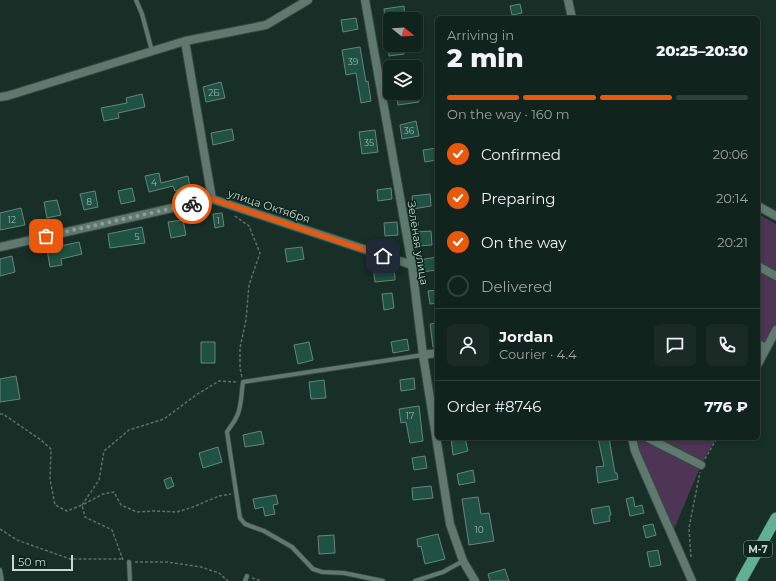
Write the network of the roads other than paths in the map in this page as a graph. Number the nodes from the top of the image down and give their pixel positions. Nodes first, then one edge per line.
1 (136, 0) edge
2 (308, 0) edge
3 (365, 0) edge
4 (568, 0) edge
5 (572, 16) edge
6 (185, 41) junction
7 (152, 51) junction
8 (0, 97) edge
9 (212, 199) junction
10 (760, 207) edge
11 (776, 216) edge
12 (0, 247) edge
13 (412, 265) junction
14 (760, 267) edge
15 (776, 276) edge
16 (776, 330) edge
17 (760, 345) edge
18 (766, 348) junction
19 (435, 353) edge
20 (423, 355) junction
21 (760, 360) edge
22 (435, 430) edge
23 (437, 440) edge
24 (632, 440) edge
25 (652, 440) edge
26 (701, 465) road end
27 (776, 518) edge
28 (463, 561) junction
29 (129, 562) road end
30 (0, 570) edge
31 (247, 576) road end
32 (2, 581) edge
33 (130, 581) edge
34 (245, 581) edge
35 (383, 581) edge
36 (415, 581) edge
37 (475, 581) edge
38 (692, 581) edge
39 (741, 581) edge

1 - 7 lane
2 - 6 street
3 - 13 street, Зелёная улица
4 - 5 street
6 - 7 street
6 - 9 street
7 - 8 street
9 - 12 street, улица Октября
9 - 13 street, улица Октября
10 - 11 street
13 - 20 street, Зелёная улица
14 - 15 street
16 - 18 street
17 - 18 street
18 - 21 street
19 - 20 street
20 - 22 street, Зелёная улица
20 - 35 lane
23 - 28 street, Зелёная улица
24 - 38 street
25 - 26 street
27 - 39 highway, М-7
28 - 36 lane
28 - 37 street, Зелёная улица
29 - 33 lane
30 - 32 lane
31 - 34 lane

